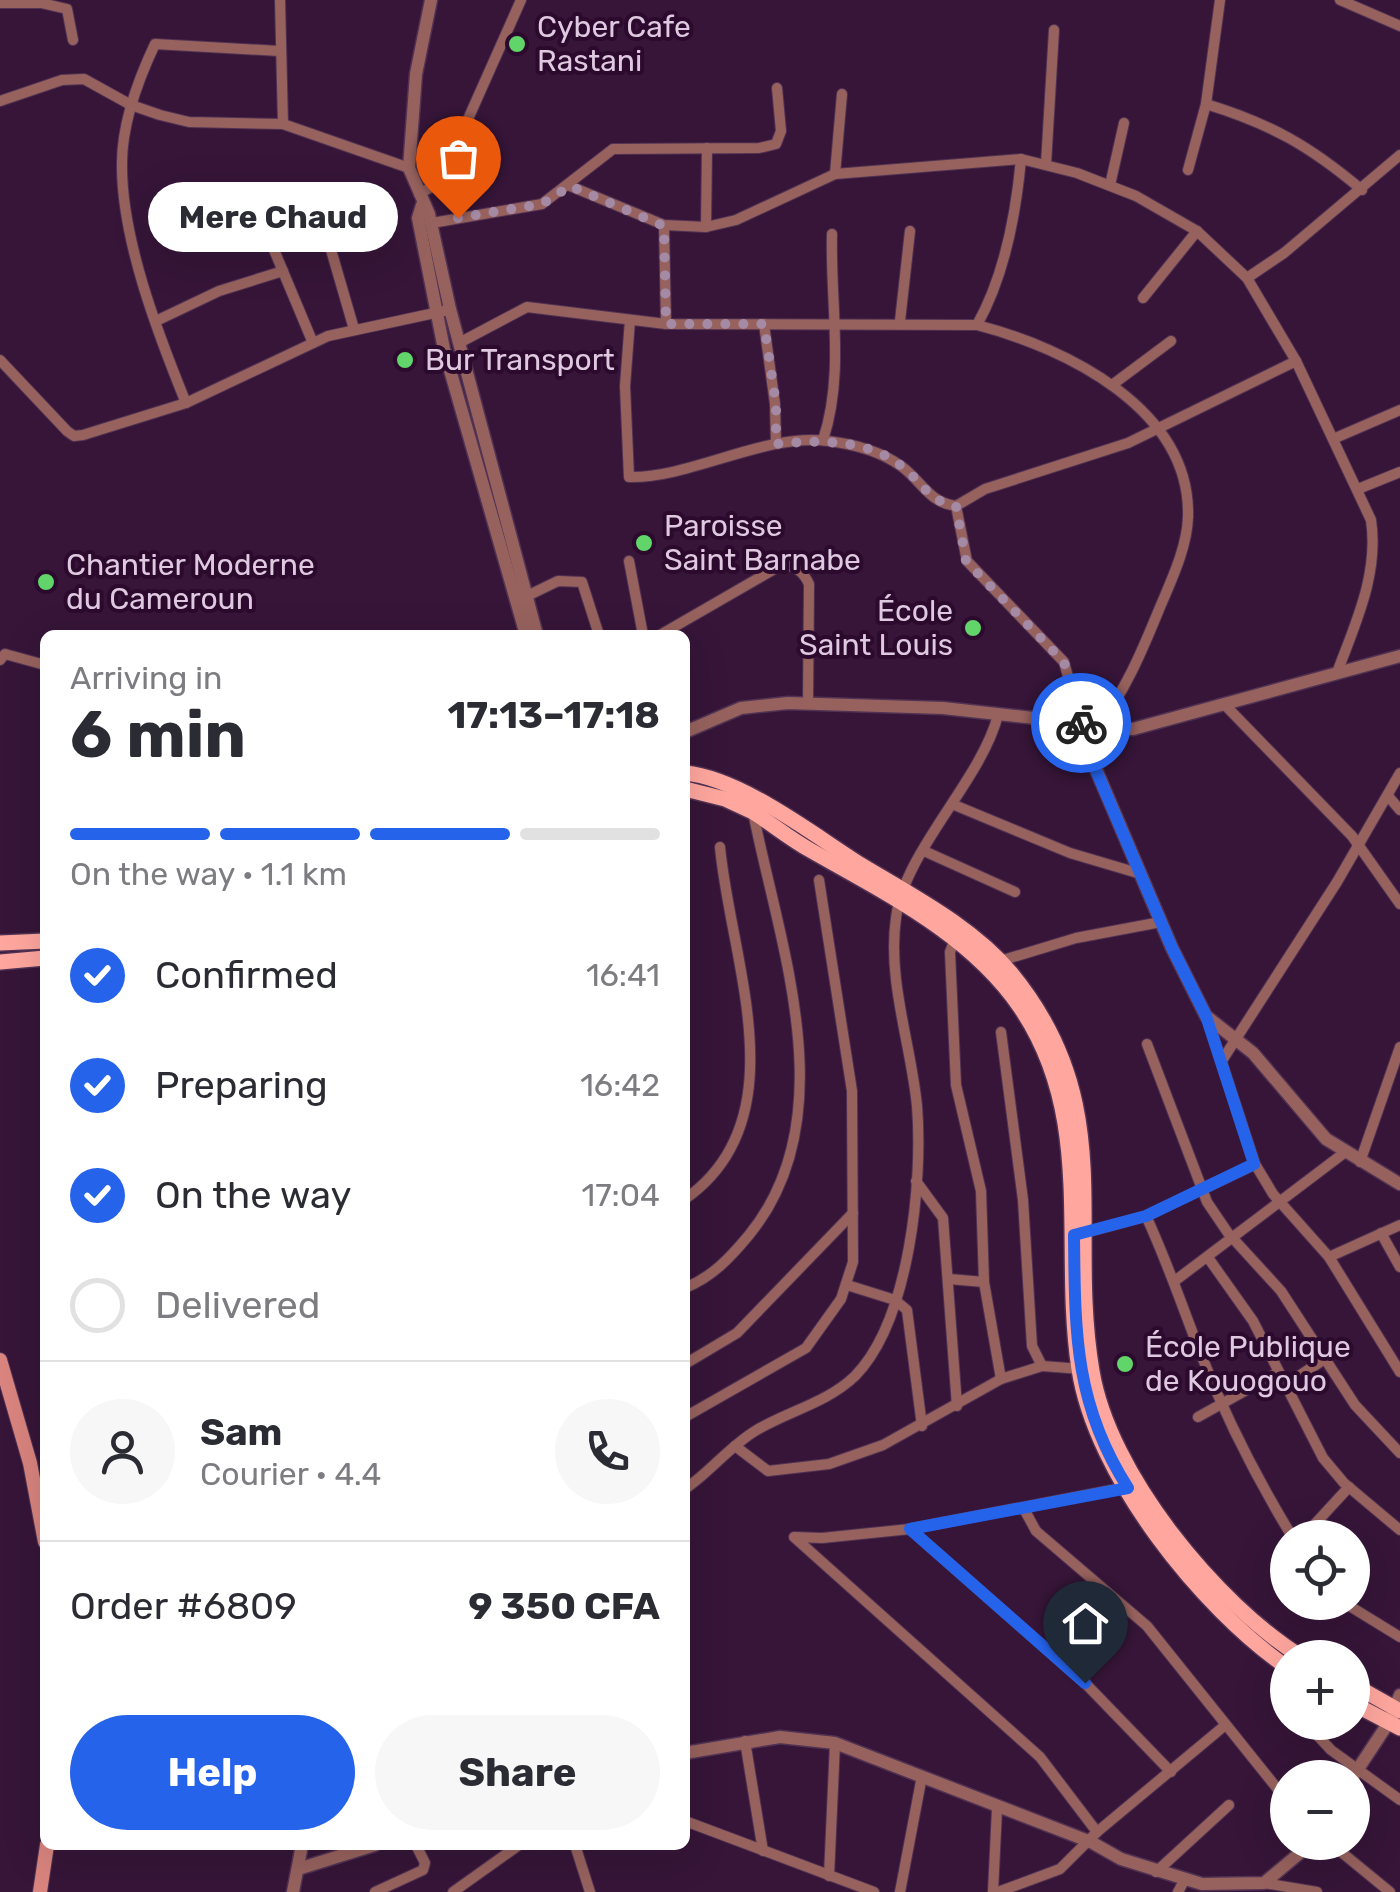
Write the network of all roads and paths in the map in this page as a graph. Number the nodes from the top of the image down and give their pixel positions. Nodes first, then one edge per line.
1 (280, 0) edge
2 (431, 0) edge
3 (521, 0) edge
4 (1220, 0) edge
5 (1340, 0) edge
6 (0, 3) edge
7 (1400, 26) edge
8 (1054, 30) dead end
9 (73, 40) dead end
10 (279, 51) junction
11 (777, 88) dead end
12 (842, 94) dead end
13 (0, 100) edge
14 (1206, 104) junction
15 (132, 106) junction
16 (1124, 123) dead end
17 (283, 124) junction
18 (707, 148) junction
19 (1400, 155) edge
20 (1021, 159) junction
21 (1046, 164) junction
22 (408, 168) junction
23 (1188, 170) dead end
24 (835, 174) junction
25 (1110, 185) junction
26 (570, 186) junction
27 (1362, 190) junction
28 (420, 200) junction
29 (318, 205) dead end
30 (432, 223) junction
31 (264, 226) dead end
32 (664, 226) junction
33 (706, 227) junction
34 (910, 231) dead end
35 (1196, 231) junction
36 (832, 234) dead end
37 (283, 271) junction
38 (1248, 278) junction
39 (1142, 298) dead end
40 (444, 311) junction
41 (630, 320) junction
42 (834, 321) junction
43 (900, 321) junction
44 (156, 322) junction
45 (666, 324) junction
46 (764, 324) junction
47 (977, 324) junction
48 (354, 329) junction
49 (312, 342) junction
50 (458, 342) junction
51 (1172, 342) dead end
52 (0, 360) edge
53 (1296, 361) junction
54 (1112, 385) junction
55 (186, 403) junction
56 (1400, 410) edge
57 (1159, 428) junction
58 (1333, 439) junction
59 (823, 440) junction
60 (776, 444) junction
61 (1400, 472) edge
62 (1358, 489) junction
63 (956, 506) junction
64 (629, 560) dead end
65 (527, 596) junction
66 (525, 630) edge
67 (536, 630) edge
68 (597, 630) edge
69 (642, 630) edge
70 (669, 630) edge
71 (1400, 656) edge
72 (0, 660) edge
73 (40, 663) edge
74 (1338, 670) junction
75 (808, 703) junction
76 (1224, 704) junction
77 (998, 715) junction
78 (1081, 724) junction
79 (1098, 727) junction
80 (690, 730) edge
81 (1400, 774) edge
82 (690, 775) edge
83 (690, 790) edge
84 (1388, 796) junction
85 (952, 804) junction
86 (1400, 810) edge
87 (753, 812) junction
88 (1359, 845) junction
89 (720, 847) dead end
90 (924, 851) junction
91 (1140, 874) junction
92 (819, 880) dead end
93 (1015, 892) dead end
94 (902, 897) junction
95 (1400, 904) edge
96 (1161, 922) junction
97 (955, 938) junction
98 (40, 941) edge
99 (0, 943) edge
100 (40, 958) edge
101 (0, 962) edge
102 (1000, 962) junction
103 (1206, 1016) junction
104 (1001, 1032) dead end
105 (1236, 1036) junction
106 (1148, 1044) dead end
107 (1400, 1047) edge
108 (1222, 1059) junction
109 (1344, 1153) junction
110 (1360, 1162) junction
111 (1254, 1164) junction
112 (916, 1181) junction
113 (1400, 1184) edge
114 (1200, 1188) junction
115 (690, 1195) edge
116 (1281, 1203) junction
117 (853, 1213) junction
118 (1146, 1216) junction
119 (1400, 1225) edge
120 (1382, 1233) junction
121 (1080, 1234) junction
122 (1233, 1239) junction
123 (1328, 1256) junction
124 (1209, 1259) junction
125 (1400, 1268) edge
126 (949, 1279) junction
127 (1176, 1280) junction
128 (984, 1282) junction
129 (847, 1284) junction
130 (690, 1285) edge
131 (895, 1300) junction
132 (0, 1360) edge
133 (1323, 1360) junction
134 (690, 1361) edge
135 (1042, 1366) junction
136 (1085, 1370) junction
137 (1400, 1372) edge
138 (1277, 1373) junction
139 (1001, 1379) junction
140 (1284, 1386) junction
141 (1223, 1402) junction
142 (957, 1406) junction
143 (690, 1414) edge
144 (1198, 1417) dead end
145 (922, 1426) junction
146 (735, 1446) junction
147 (1400, 1453) edge
148 (690, 1485) edge
149 (1133, 1485) junction
150 (1349, 1487) junction
151 (1024, 1509) junction
152 (40, 1516) edge
153 (1282, 1520) edge
154 (1319, 1520) edge
155 (910, 1529) junction
156 (1400, 1530) edge
157 (1370, 1619) edge
158 (1400, 1637) edge
159 (1276, 1640) edge
160 (1270, 1652) edge
161 (1370, 1696) edge
162 (1370, 1707) edge
163 (1397, 1713) edge
164 (1223, 1727) junction
165 (1322, 1740) edge
166 (746, 1741) junction
167 (835, 1744) junction
168 (690, 1753) edge
169 (1342, 1760) edge
170 (1363, 1760) edge
171 (1171, 1772) junction
172 (922, 1776) junction
173 (1270, 1781) edge
174 (1370, 1782) edge
175 (1400, 1800) edge
176 (1229, 1805) dead end
177 (997, 1809) junction
178 (690, 1822) edge
179 (1094, 1837) junction
180 (46, 1850) edge
181 (301, 1850) edge
182 (359, 1850) edge
183 (418, 1850) edge
184 (512, 1850) edge
185 (577, 1850) edge
186 (763, 1851) junction
187 (1292, 1860) edge
188 (1351, 1860) edge
189 (298, 1869) junction
190 (1156, 1872) junction
191 (830, 1876) junction
192 (1264, 1883) junction
193 (1181, 1887) edge
194 (40, 1892) edge
195 (293, 1892) edge
196 (375, 1892) edge
197 (453, 1892) edge
198 (590, 1892) edge
199 (874, 1892) edge
200 (900, 1892) edge
201 (996, 1892) edge
202 (1317, 1892) edge
203 (1390, 1892) edge

1 - 10 street
2 - 22 street
3 - 28 street
4 - 14 street
5 - 7 street
6 - 9 street
8 - 21 street
10 - 15 street
10 - 17 street
11 - 18 street
12 - 24 street
13 - 15 street
14 - 23 street
14 - 27 street
15 - 17 street
15 - 44 street
16 - 25 street
17 - 22 street
18 - 26 street
18 - 33 street
19 - 27 street
20 - 21 street
20 - 24 street
20 - 47 street
21 - 25 street
22 - 28 street
24 - 33 street
25 - 35 street
26 - 30 street
26 - 32 street
27 - 38 street
28 - 30 street
28 - 40 street
29 - 48 street
30 - 40 street
31 - 37 street
32 - 33 street
32 - 45 street
34 - 43 street
35 - 38 street
35 - 39 street
36 - 42 street
37 - 44 street
37 - 49 street
38 - 53 street
40 - 48 street
40 - 50 street
40 - 66 street
41 - 45 street
41 - 50 street
41 - 60 street
42 - 43 street
42 - 46 street
42 - 59 street
43 - 47 street
44 - 55 street
45 - 46 street
46 - 60 street
47 - 54 street
48 - 49 street
49 - 55 street
50 - 65 street
51 - 54 street
52 - 55 street
53 - 57 street
53 - 58 street
54 - 57 street
56 - 58 street
57 - 63 street
57 - 79 street
58 - 62 street
59 - 60 street
59 - 63 street
61 - 62 street
62 - 74 street
63 - 78 street
64 - 69 street
65 - 67 street
65 - 68 street
70 - 75 street
71 - 74 street
72 - 73 street
74 - 76 street
75 - 77 street
75 - 80 street
76 - 79 street
76 - 88 street
77 - 78 street
77 - 85 street
78 - 79 street
78 - 91 street
81 - 84 street
82 - 94 main road
83 - 87 main road
84 - 86 street
84 - 88 street
85 - 90 street
85 - 91 street
87 - 94 main road
87 - 130 street
88 - 95 street
88 - 105 street
89 - 115 street
90 - 93 street
90 - 94 street
91 - 96 street
92 - 117 street
94 - 97 main road
94 - 102 main road
94 - 112 street
96 - 102 street
96 - 103 street
97 - 121 main road
97 - 128 street
98 - 99 main road
100 - 101 main road
102 - 121 main road
103 - 105 street
103 - 108 street
104 - 135 street
105 - 108 street
105 - 109 street
106 - 114 street
107 - 110 street
108 - 111 street
109 - 110 street
109 - 116 street
110 - 113 street
111 - 114 street
111 - 116 street
112 - 126 street
112 - 131 street
114 - 118 street
114 - 122 street
116 - 122 street
116 - 123 street
117 - 129 street
117 - 134 street
118 - 121 street
118 - 127 street
119 - 120 street
120 - 123 street
120 - 125 street
121 - 136 main road
122 - 124 street
122 - 133 street
123 - 137 street
124 - 127 street
124 - 138 street
126 - 128 street
126 - 142 street
127 - 141 street
128 - 139 street
129 - 131 street
129 - 143 street
131 - 145 street
131 - 146 street
132 - 152 main road
133 - 140 street
133 - 147 street
135 - 136 street
135 - 139 street
136 - 149 main road
138 - 140 street
138 - 141 street
139 - 142 street
140 - 150 street
141 - 144 street
141 - 153 street
142 - 145 street
145 - 146 street
146 - 148 street
149 - 151 street
149 - 159 main road
149 - 160 main road
150 - 154 street
150 - 156 street
151 - 155 street
151 - 164 street
155 - 171 street
155 - 179 street
157 - 158 street
161 - 163 main road
162 - 163 main road
163 - 170 street
164 - 171 street
164 - 173 street
165 - 169 street
166 - 167 street
166 - 168 street
166 - 186 street
167 - 172 street
167 - 191 street
171 - 179 street
172 - 177 street
172 - 200 street
174 - 175 street
176 - 190 street
177 - 179 street
177 - 201 street
178 - 186 street
179 - 190 street
179 - 201 street
180 - 194 main road
181 - 189 street
182 - 189 street
183 - 196 street
184 - 197 street
185 - 198 street
186 - 191 street
187 - 192 street
188 - 203 street
189 - 195 street
190 - 193 street
191 - 199 street
192 - 193 street
192 - 202 street

